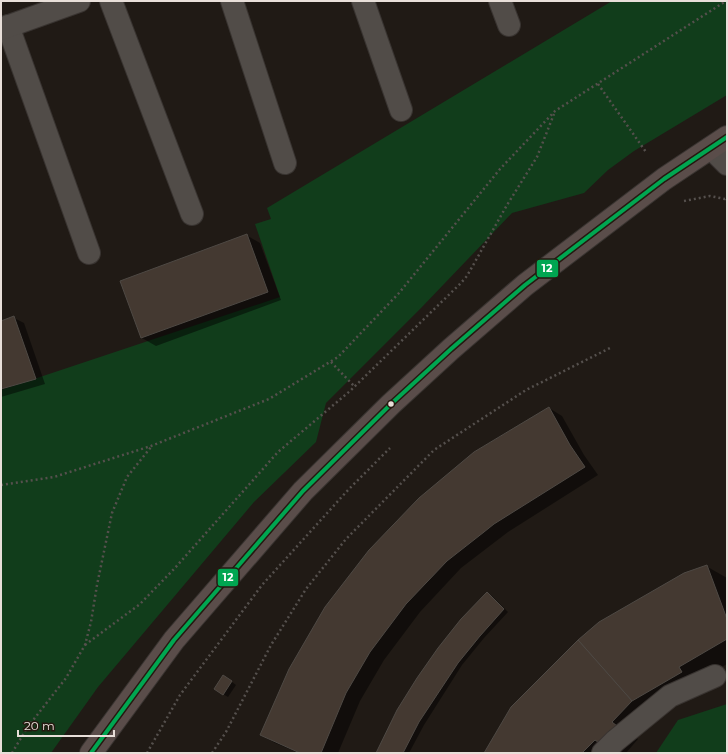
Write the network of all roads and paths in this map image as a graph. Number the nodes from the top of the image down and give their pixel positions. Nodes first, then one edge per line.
1 (79, 1) edge
2 (111, 1) edge
3 (232, 1) edge
4 (363, 1) edge
5 (500, 1) edge
6 (726, 1) edge
7 (509, 25) dead end
8 (5, 28) edge
9 (598, 84) junction
10 (401, 110) dead end
11 (555, 111) junction
12 (719, 142) edge
13 (646, 152) dead end
14 (285, 163) dead end
15 (727, 164) edge
16 (727, 197) edge
17 (681, 202) dead end
18 (192, 214) dead end
19 (89, 253) dead end
20 (612, 347) dead end
21 (331, 362) junction
22 (354, 386) junction
23 (151, 446) junction
24 (391, 447) dead end
25 (1, 485) edge
26 (85, 645) junction
27 (715, 676) dead end
28 (12, 753) edge
29 (91, 753) edge
30 (147, 753) edge
31 (212, 753) edge
32 (602, 753) edge

1 - 8 street
2 - 18 street
3 - 14 street
4 - 10 street
5 - 7 street
6 - 9 path
8 - 19 street
9 - 11 path
9 - 13 path
11 - 21 path
11 - 22 path
12 - 15 street
12 - 29 main road
16 - 17 path
20 - 31 path
21 - 22 path
21 - 23 path
22 - 26 path
23 - 25 path
23 - 26 path
24 - 30 path
26 - 28 path
27 - 32 street

